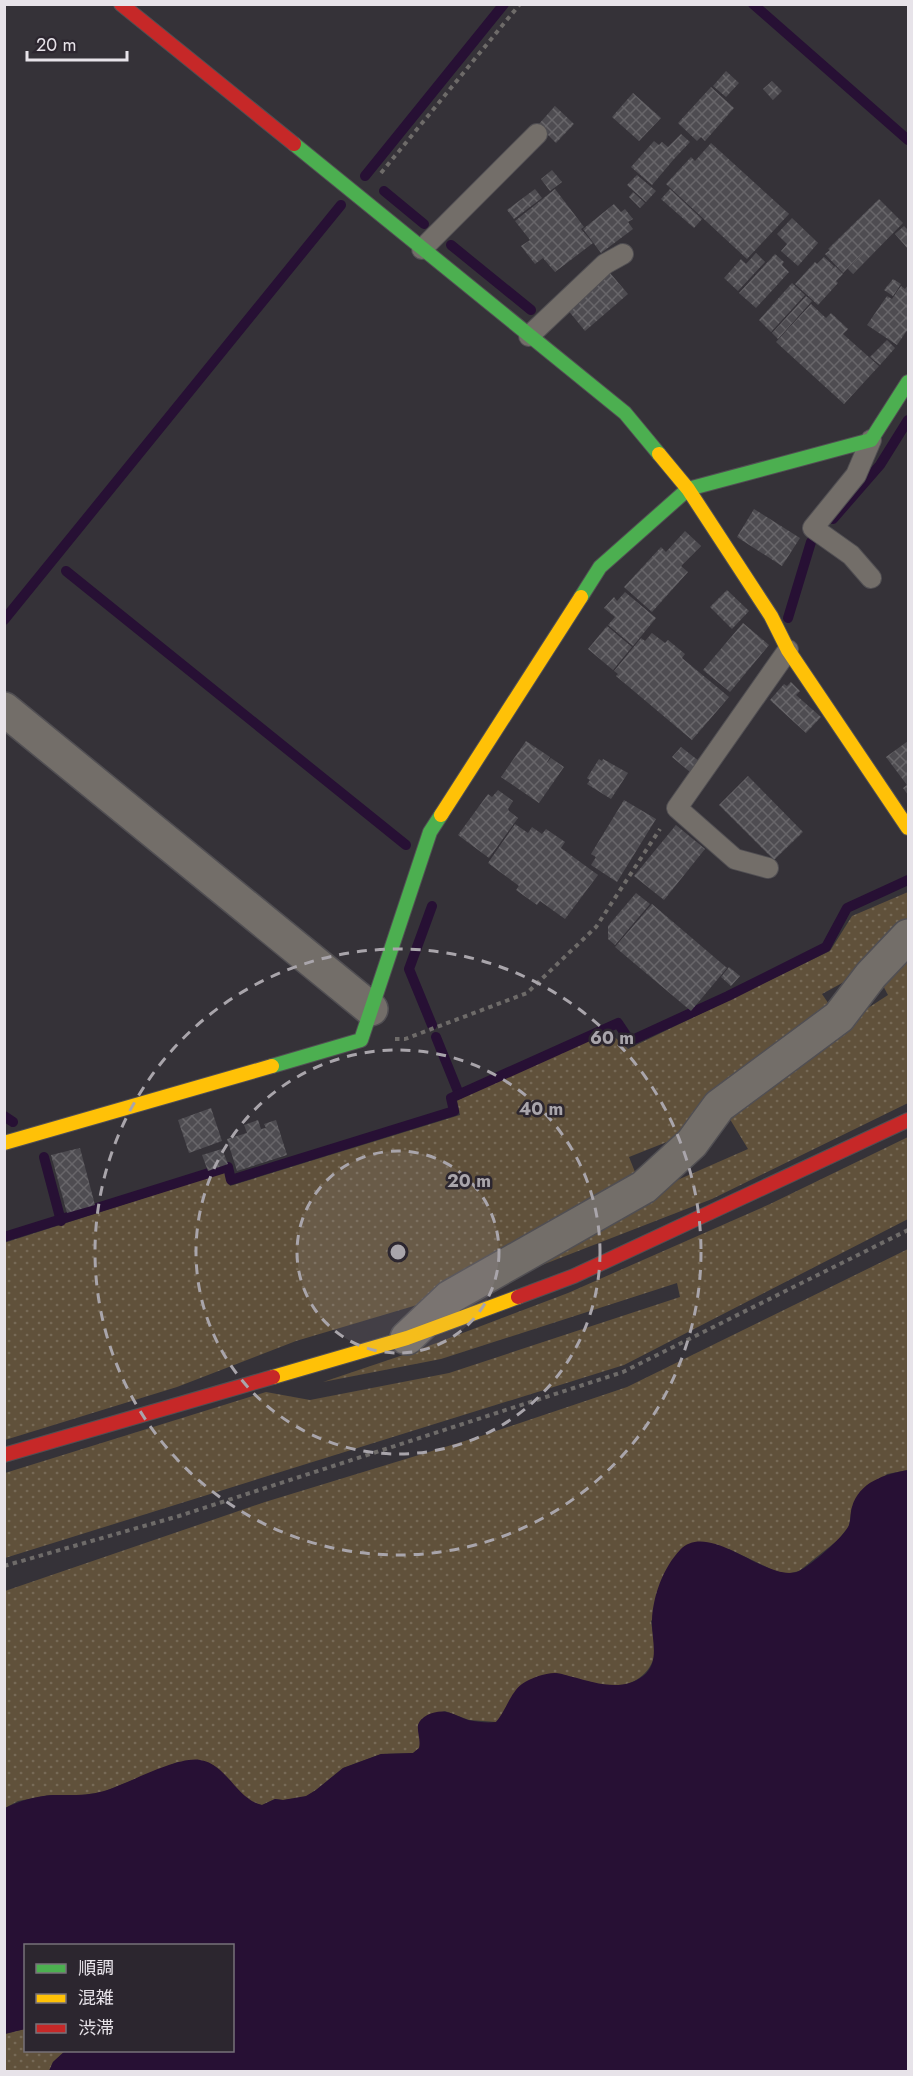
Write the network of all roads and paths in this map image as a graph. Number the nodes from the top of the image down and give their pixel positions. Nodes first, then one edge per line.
1 (121, 4) edge
2 (520, 4) edge
3 (537, 134) dead end
4 (360, 198) junction
5 (422, 249) junction
6 (623, 254) dead end
7 (530, 336) junction
8 (909, 382) edge
9 (872, 440) junction
10 (688, 489) junction
11 (871, 578) dead end
12 (788, 650) junction
13 (4, 709) edge
14 (677, 808) junction
15 (909, 828) edge
16 (768, 868) dead end
17 (909, 936) edge
18 (371, 1009) junction
19 (361, 1040) junction
20 (909, 1120) edge
21 (4, 1143) edge
22 (909, 1230) edge
23 (407, 1338) junction
24 (4, 1455) edge
25 (4, 1566) edge

1 - 4 street
2 - 4 path
3 - 5 lane
4 - 5 street
5 - 7 street
6 - 7 lane
7 - 10 street
8 - 9 street
9 - 10 street
9 - 11 lane
10 - 12 street
10 - 18 street
12 - 14 lane
12 - 15 street
13 - 18 street
14 - 16 lane
14 - 19 path
17 - 23 street
18 - 19 street
19 - 21 street
20 - 23 street
22 - 25 path
23 - 24 street

